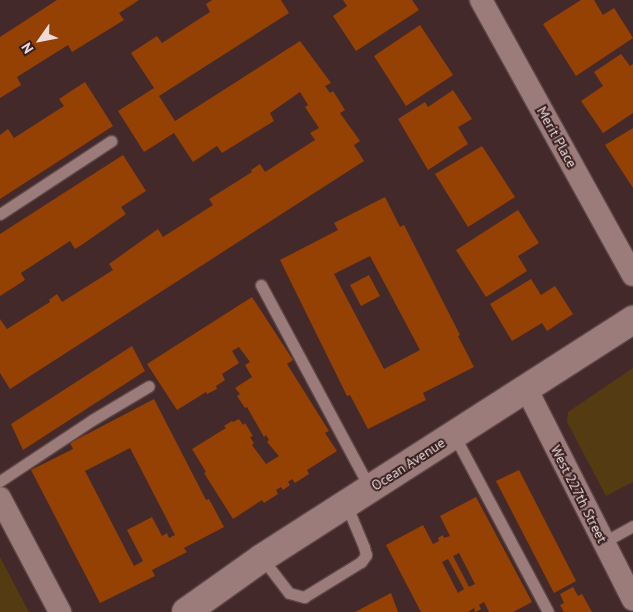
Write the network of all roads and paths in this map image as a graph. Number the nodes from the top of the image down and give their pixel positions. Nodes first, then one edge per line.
1 (481, 0) edge
2 (111, 141) dead end
3 (0, 214) edge
4 (633, 275) edge
5 (261, 285) dead end
6 (633, 320) edge
7 (149, 386) dead end
8 (526, 388) junction
9 (454, 435) junction
10 (0, 481) edge
11 (370, 489) junction
12 (0, 498) edge
13 (346, 504) junction
14 (633, 526) edge
15 (604, 542) junction
16 (262, 558) junction
17 (633, 600) edge
18 (60, 612) edge
19 (186, 612) edge
20 (548, 612) edge

1 - 4 street, Merit Place
2 - 3 lane
5 - 11 lane
6 - 8 street, Ocean Avenue
7 - 10 lane
8 - 9 street, Ocean Avenue
8 - 15 street, West 227th Street
9 - 11 street, Ocean Avenue
9 - 20 lane
11 - 13 street, Ocean Avenue
12 - 18 street
13 - 16 street, Ocean Avenue
13 - 16 lane
14 - 15 lane
15 - 17 street, West 227th Street
16 - 19 street, Ocean Avenue

